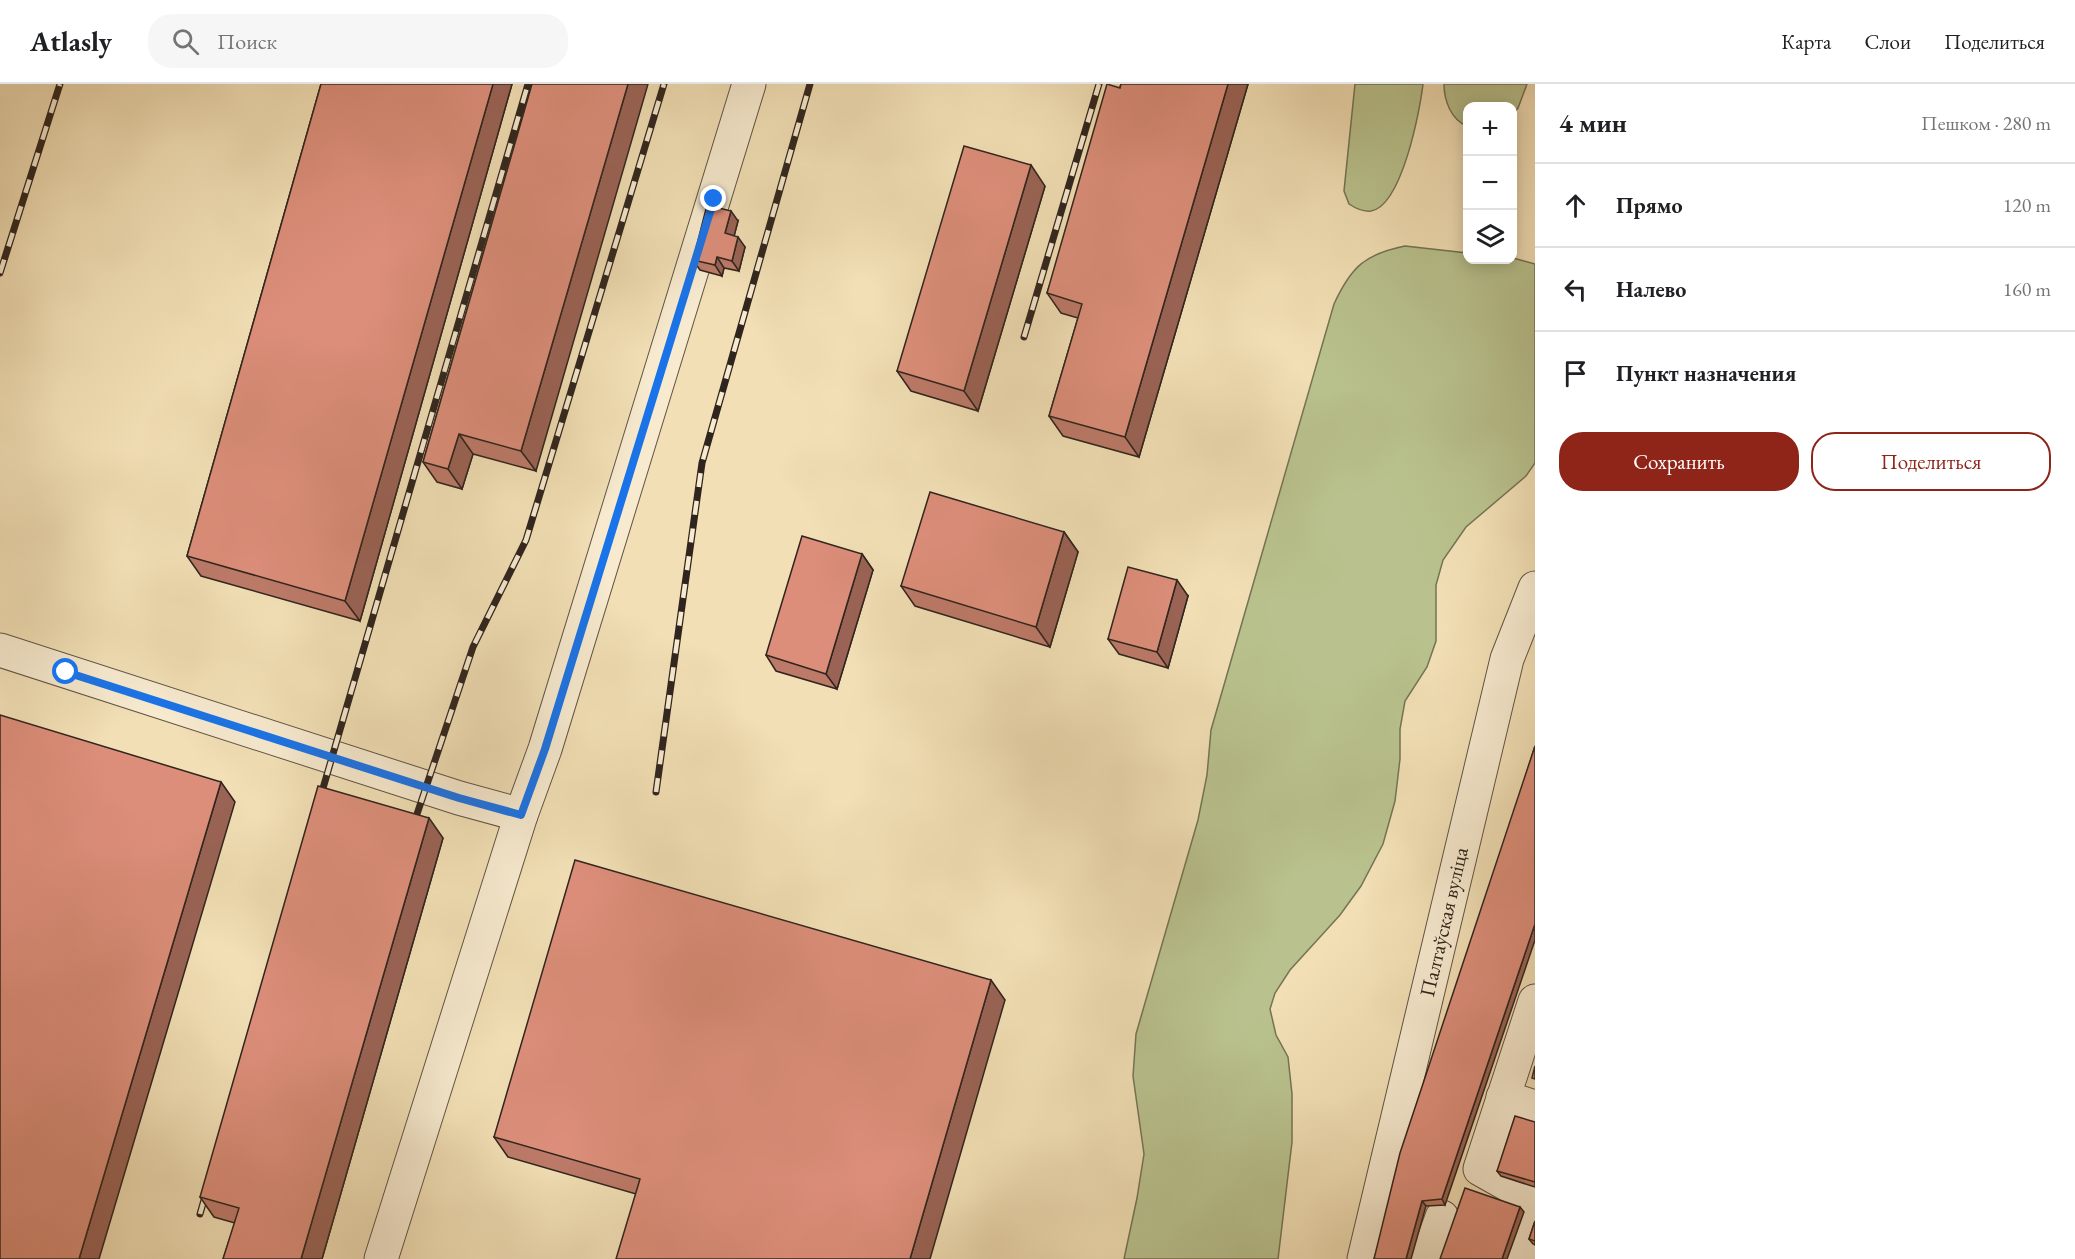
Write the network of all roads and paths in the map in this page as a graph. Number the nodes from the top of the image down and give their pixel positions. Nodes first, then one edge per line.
1 (749, 84) edge
2 (1535, 588) edge
3 (0, 650) edge
4 (1521, 652) edge
5 (521, 815) junction
6 (1534, 1008) edge
7 (1503, 1097) junction
8 (1535, 1107) edge
9 (1535, 1200) edge
10 (1442, 1217) dead end
11 (1535, 1220) edge
12 (381, 1259) edge
13 (1364, 1259) edge
14 (1427, 1259) edge
15 (1522, 1259) edge

1 - 5 street
2 - 4 street, Палтаўская вуліца
3 - 5 street
4 - 13 street, Палтаўская вуліца
5 - 12 street
6 - 7 street
7 - 8 street
7 - 9 street
10 - 14 street
11 - 15 street

